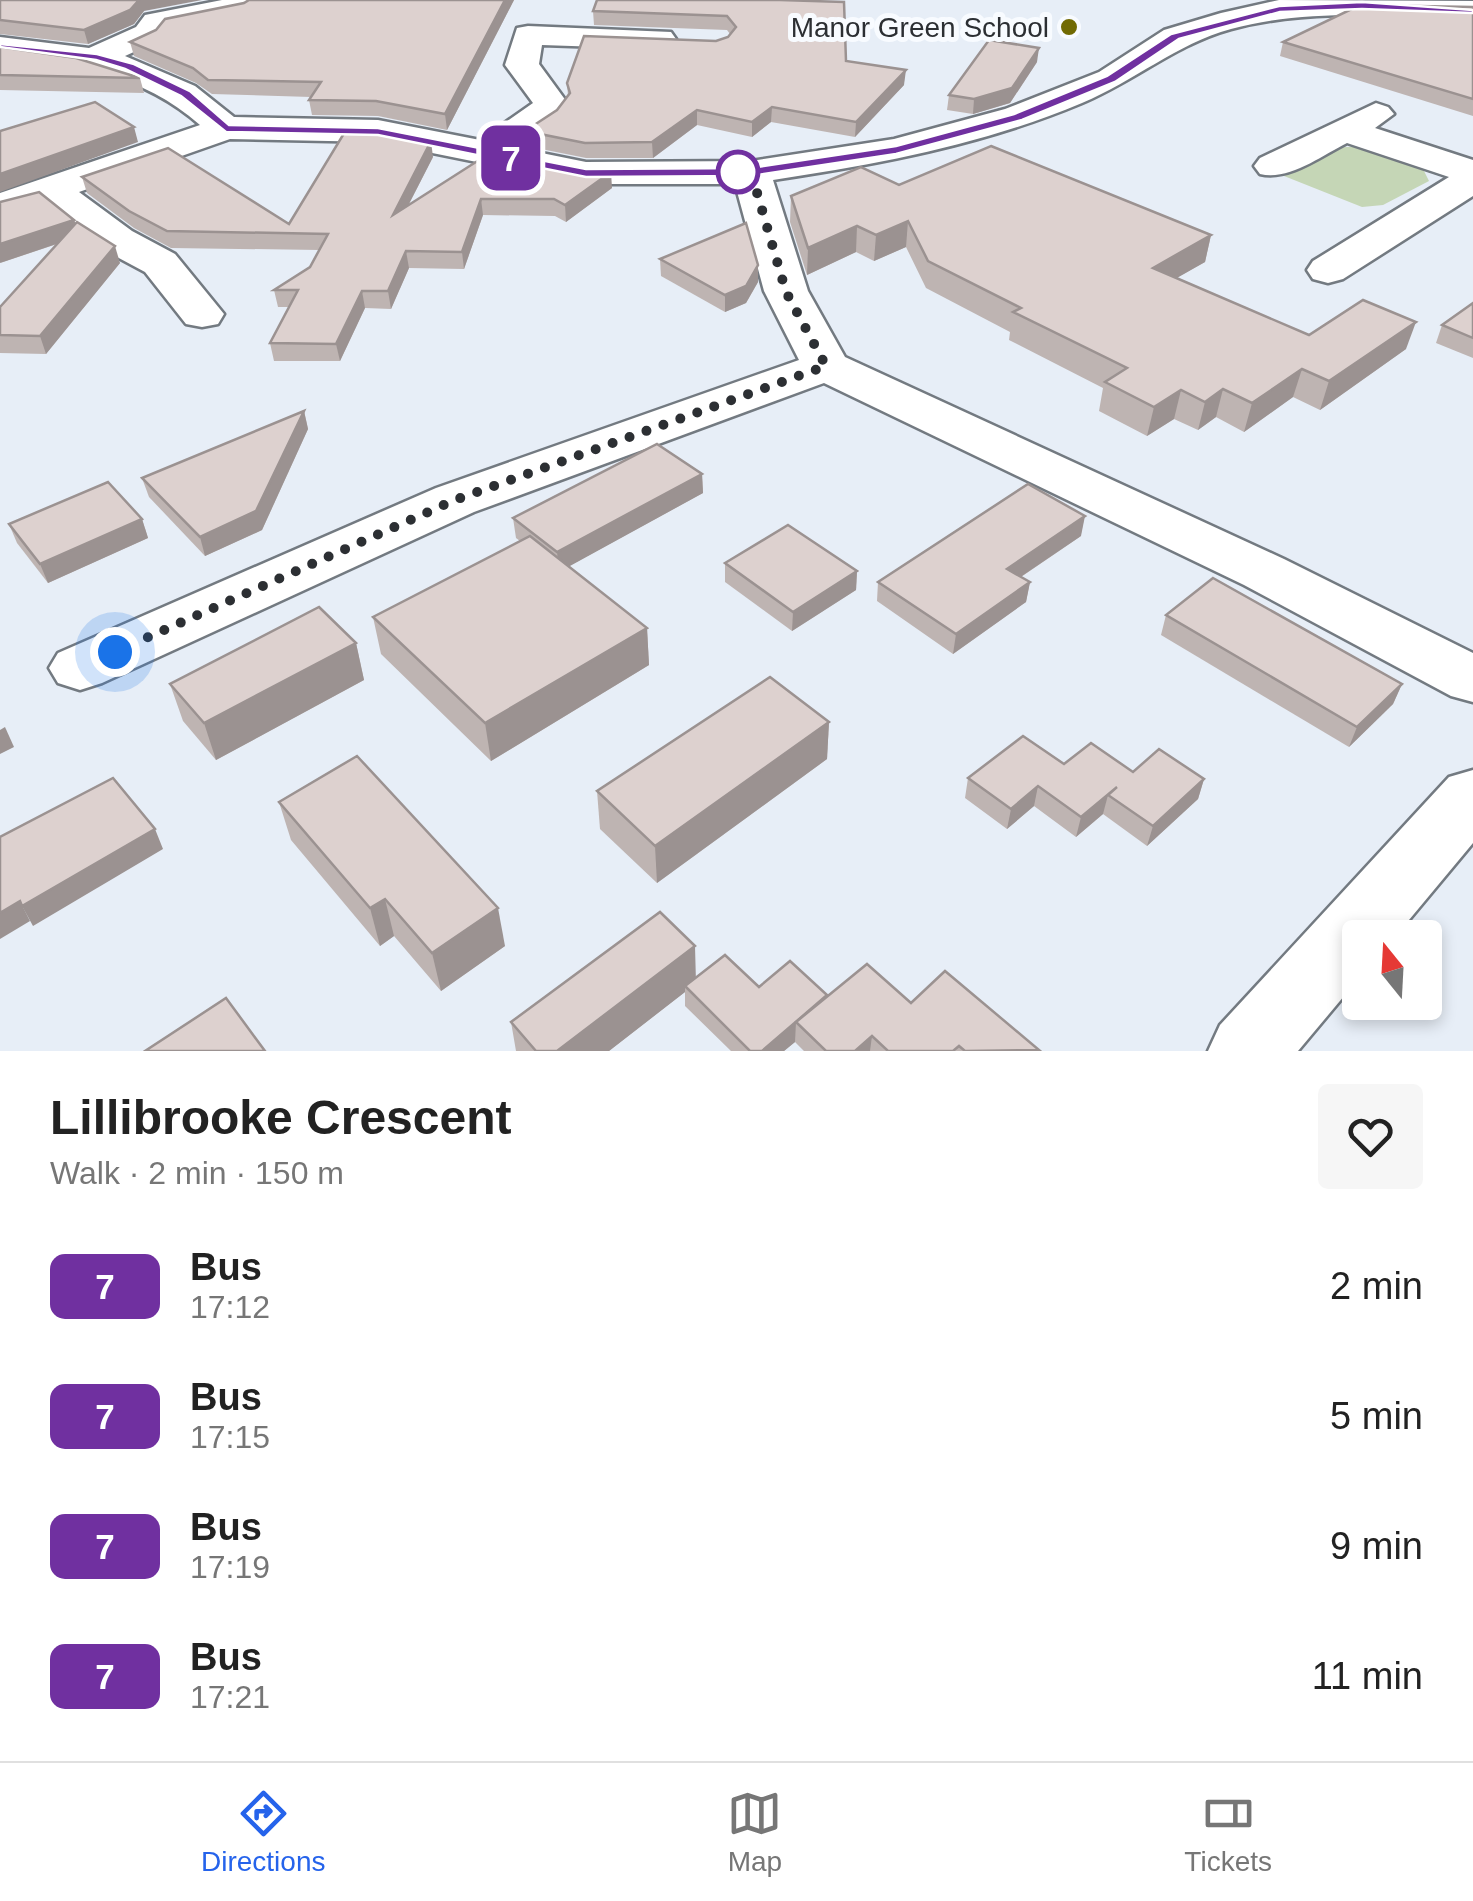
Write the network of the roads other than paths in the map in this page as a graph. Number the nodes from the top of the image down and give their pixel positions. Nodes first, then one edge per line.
1 (250, 0) edge
2 (1473, 10) edge
3 (697, 40) edge
4 (0, 47) edge
5 (97, 57) junction
6 (226, 128) junction
7 (487, 153) junction
8 (1273, 166) dead end
9 (751, 172) junction
10 (1473, 176) edge
11 (52, 190) junction
12 (0, 206) edge
13 (1328, 270) dead end
14 (202, 314) dead end
15 (826, 366) junction
16 (80, 668) dead end
17 (1473, 680) edge
18 (1473, 796) edge
19 (1248, 1051) edge

1 - 5 street
2 - 9 street
3 - 7 street
4 - 5 street
5 - 6 street
6 - 7 street
6 - 11 street
7 - 9 street
8 - 10 street
9 - 15 street
10 - 13 street
11 - 12 street
11 - 14 street
15 - 16 street
15 - 17 street
18 - 19 street

